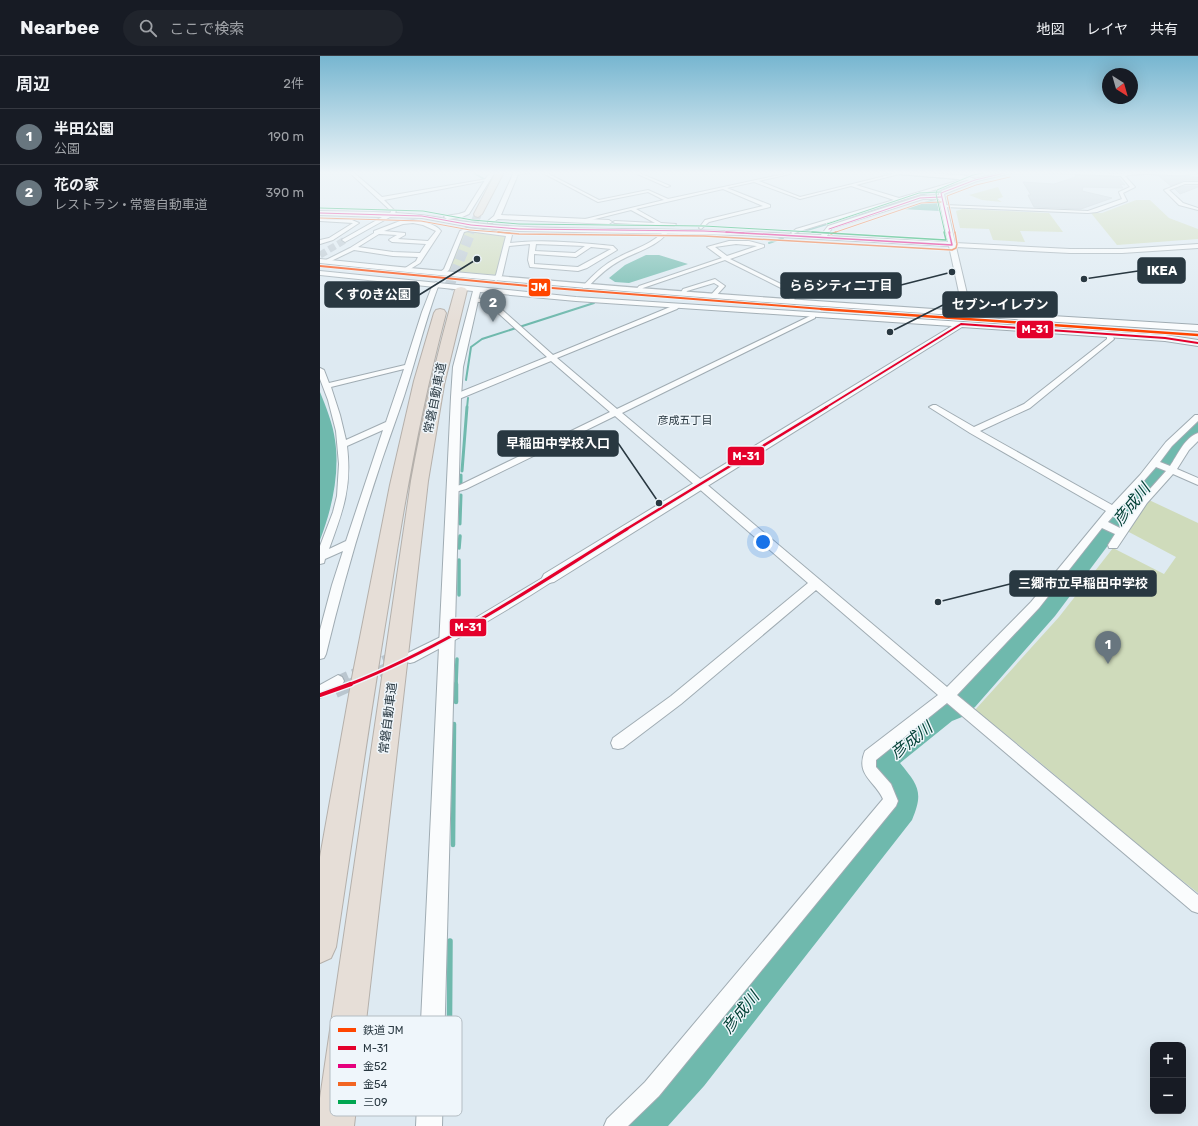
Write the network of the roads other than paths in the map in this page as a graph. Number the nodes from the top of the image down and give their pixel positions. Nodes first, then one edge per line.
1 (354, 222) edge
2 (378, 222) edge
3 (399, 222) edge
4 (414, 222) edge
5 (464, 222) edge
6 (467, 222) edge
7 (472, 222) edge
8 (482, 222) edge
9 (596, 222) edge
10 (658, 222) edge
11 (706, 222) edge
12 (824, 222) edge
13 (845, 222) edge
14 (947, 222) edge
15 (477, 224) junction
16 (662, 224) junction
17 (617, 225) junction
18 (701, 228) junction
19 (671, 229) junction
20 (652, 230) junction
21 (376, 232) junction
22 (793, 233) junction
23 (824, 235) junction
24 (345, 240) tunnel mouth
25 (320, 242) edge
26 (533, 242) junction
27 (429, 243) junction
28 (506, 244) junction
29 (952, 244) junction
30 (590, 245) junction
31 (1198, 245) edge
32 (353, 248) junction
33 (368, 250) junction
34 (533, 252) junction
35 (393, 254) junction
36 (358, 255) dead end
37 (421, 255) junction
38 (602, 256) junction
39 (385, 258) dead end
40 (726, 258) junction
41 (616, 260) junction
42 (324, 261) edge
43 (543, 267) junction
44 (405, 270) junction
45 (574, 270) junction
46 (537, 272) dead end
47 (320, 273) edge
48 (330, 274) junction
49 (567, 275) dead end
50 (320, 279) edge
51 (496, 279) junction
52 (588, 287) junction
53 (453, 290) junction
54 (638, 291) junction
55 (683, 294) junction
56 (713, 296) junction
57 (792, 301) junction
58 (677, 306) junction
59 (967, 313) junction
60 (813, 314) junction
61 (961, 324) junction
62 (1198, 328) edge
63 (1109, 334) junction
64 (1198, 343) edge
65 (553, 358) junction
66 (409, 366) junction
67 (320, 370) edge
68 (327, 386) junction
69 (456, 397) junction
70 (933, 408) dead end
71 (616, 413) junction
72 (389, 424) junction
73 (1194, 429) edge
74 (973, 431) junction
75 (342, 445) junction
76 (1164, 467) junction
77 (1151, 480) junction
78 (1198, 482) edge
79 (701, 484) junction
80 (452, 490) junction
81 (1112, 510) junction
82 (1104, 524) junction
83 (1119, 532) junction
84 (350, 544) junction
85 (1113, 545) dead end
86 (320, 558) edge
87 (549, 578) joint
88 (816, 582) junction
89 (446, 639) junction
90 (320, 654) edge
91 (411, 654) tunnel mouth
92 (320, 692) edge
93 (320, 695) edge
94 (955, 701) junction
95 (618, 743) dead end
96 (1198, 905) edge
97 (320, 947) edge
98 (349, 1016) edge
99 (432, 1016) edge
100 (336, 1116) edge
101 (428, 1116) edge
102 (335, 1126) edge
103 (428, 1126) edge
104 (614, 1126) edge

1 - 25 street
2 - 24 street
3 - 21 street
4 - 27 street
5 - 15 street
6 - 15 street
7 - 15 street
8 - 15 street
9 - 17 street
10 - 16 street
11 - 18 street
12 - 22 street
13 - 23 street
14 - 29 street
15 - 17 street
15 - 20 street
16 - 17 street
16 - 19 street
17 - 18 street
17 - 20 street
18 - 22 street
19 - 20 street
19 - 29 street
19 - 41 street
19 - 52 street
21 - 27 street
21 - 32 street
22 - 23 street
23 - 29 street
26 - 28 street
26 - 30 street
26 - 34 street
27 - 37 street
28 - 51 street
28 - 53 street
29 - 31 street
29 - 59 street
30 - 34 street
30 - 38 street
32 - 33 street
32 - 42 street
33 - 35 street
33 - 36 street
34 - 43 street
35 - 37 street
35 - 39 street
37 - 44 street
38 - 41 street
38 - 45 street
40 - 40 street
40 - 54 street
40 - 57 street
41 - 52 street
42 - 44 street
43 - 45 street
43 - 46 street
44 - 53 street
45 - 49 street
47 - 48 street
48 - 50 street
48 - 53 street
51 - 52 street
51 - 53 street
52 - 54 street
53 - 58 street
53 - 65 street
53 - 66 street
53 - 69 street
53 - 97 highway, 常磐自動車道
53 - 98 highway, 常磐自動車道
54 - 55 street
55 - 56 street
55 - 56 street
56 - 57 street
57 - 59 street
58 - 60 street
58 - 65 street
59 - 62 street
60 - 61 street
60 - 71 street
61 - 63 street
61 - 79 street
63 - 64 street
63 - 74 street
65 - 69 street
65 - 71 street
66 - 68 street
66 - 72 street
67 - 68 street
68 - 75 street
69 - 80 street
70 - 74 street
71 - 79 street
71 - 80 street
72 - 75 street
72 - 84 street
73 - 76 street
74 - 81 street
75 - 86 street
76 - 77 street
76 - 78 street
77 - 81 street
77 - 83 street
79 - 87 street
79 - 88 street
80 - 89 street
81 - 82 street
82 - 83 street
82 - 94 street
83 - 85 street
84 - 86 street
84 - 90 street
87 - 89 street
88 - 94 street
88 - 95 street
89 - 91 street
89 - 99 street
92 - 93 street
94 - 96 street
94 - 104 street
100 - 102 highway, 常磐自動車道
101 - 103 street

